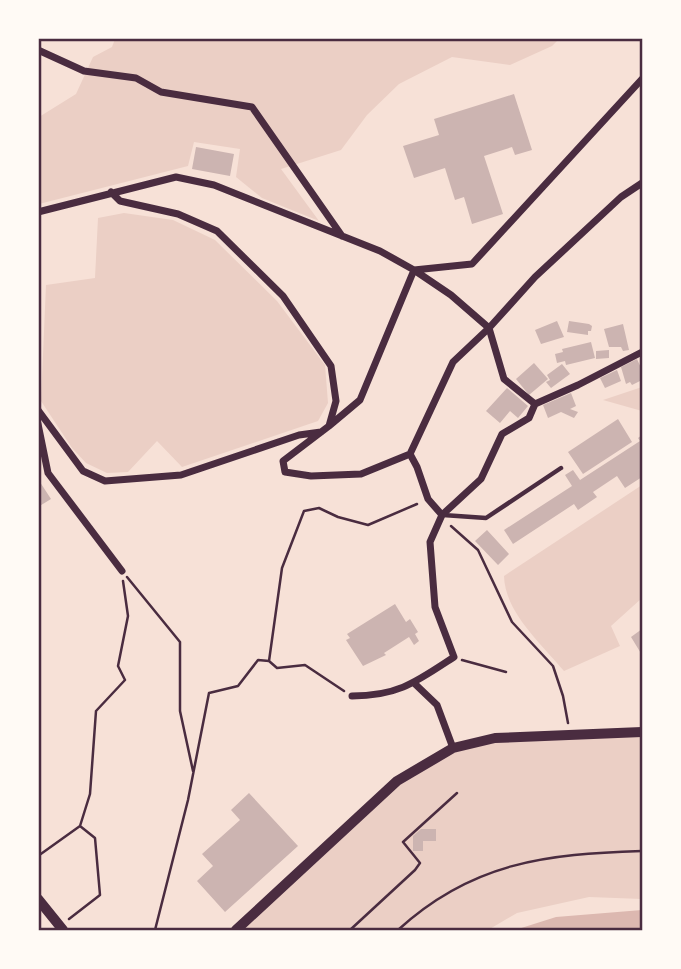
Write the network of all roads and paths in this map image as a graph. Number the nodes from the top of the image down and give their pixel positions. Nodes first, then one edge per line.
1 (38, 50) edge
2 (642, 79) edge
3 (642, 183) edge
4 (111, 192) junction
5 (38, 212) edge
6 (342, 236) junction
7 (414, 270) junction
8 (489, 328) junction
9 (642, 352) edge
10 (535, 404) junction
11 (38, 410) edge
12 (38, 424) edge
13 (329, 426) junction
14 (321, 432) junction
15 (410, 454) junction
16 (561, 468) dead end
17 (428, 499) junction
18 (440, 519) junction
19 (122, 571) junction
20 (454, 657) junction
21 (269, 661) junction
22 (506, 672) dead end
23 (414, 683) junction
24 (352, 696) joint
25 (642, 732) edge
26 (570, 736) junction
27 (453, 748) junction
28 (194, 775) junction
29 (457, 793) dead end
30 (80, 827) junction
31 (642, 851) edge
32 (38, 856) edge
33 (38, 899) edge
34 (61, 928) edge
35 (155, 930) edge
36 (236, 930) edge
37 (350, 930) edge
38 (398, 930) edge

1 - 6 street
2 - 7 street
3 - 8 street
4 - 5 street
4 - 6 street
4 - 13 street
6 - 7 street
7 - 8 street
7 - 13 street
8 - 10 street
8 - 15 street
9 - 10 street
10 - 18 street
11 - 14 street
12 - 19 street
13 - 14 street
14 - 15 street
15 - 17 street
16 - 18 lane
17 - 18 street
17 - 21 path
18 - 20 street
18 - 26 path
19 - 28 path
19 - 30 path
20 - 22 path
20 - 23 street
21 - 24 path
21 - 28 path
23 - 24 street
23 - 27 street
25 - 26 street
26 - 27 street
27 - 36 street
28 - 35 path
29 - 37 path
30 - 32 path
30 - 34 path
31 - 38 path
33 - 34 street

